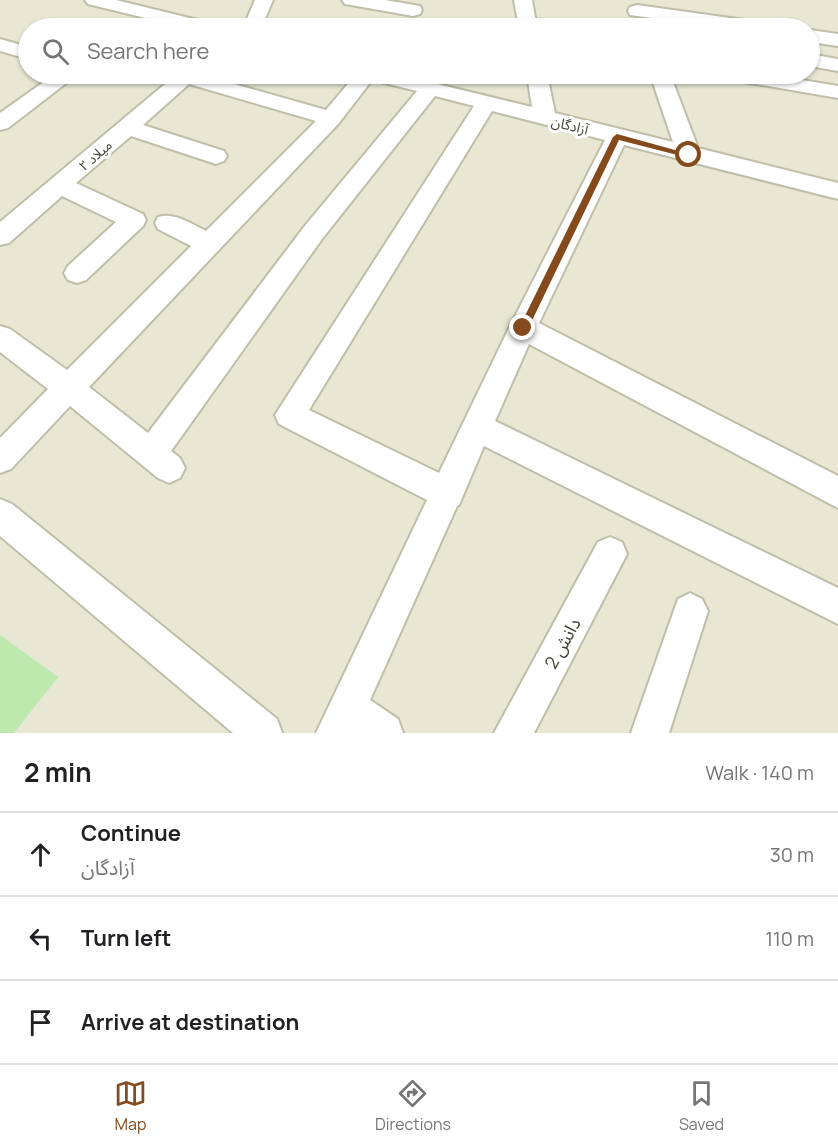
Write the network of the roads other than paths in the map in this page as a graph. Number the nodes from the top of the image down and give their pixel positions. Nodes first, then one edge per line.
1 (94, 0) edge
2 (264, 0) edge
3 (351, 0) edge
4 (523, 0) edge
5 (149, 13) junction
6 (413, 13) edge
7 (638, 13) edge
8 (142, 18) edge
9 (168, 18) edge
10 (256, 18) edge
11 (526, 18) edge
12 (678, 18) edge
13 (820, 37) edge
14 (838, 40) edge
15 (0, 45) edge
16 (18, 50) edge
17 (820, 61) edge
18 (838, 64) edge
19 (53, 84) edge
20 (177, 84) edge
21 (217, 84) edge
22 (358, 84) edge
23 (419, 84) edge
24 (426, 84) edge
25 (539, 84) edge
26 (664, 84) edge
27 (791, 84) edge
28 (838, 92) edge
29 (486, 104) junction
30 (332, 118) junction
31 (2, 119) edge
32 (545, 119) junction
33 (127, 127) junction
34 (617, 137) junction
35 (689, 155) junction
36 (216, 156) dead end
37 (59, 185) junction
38 (838, 191) edge
39 (167, 223) dead end
40 (0, 236) edge
41 (209, 244) junction
42 (77, 273) dead end
43 (523, 328) junction
44 (0, 337) edge
45 (69, 388) junction
46 (478, 428) junction
47 (0, 459) edge
48 (448, 494) junction
49 (838, 494) edge
50 (0, 515) edge
51 (610, 554) dead end
52 (838, 606) edge
53 (690, 611) dead end
54 (341, 720) edge
55 (263, 733) edge
56 (384, 733) edge
57 (513, 733) edge
58 (650, 733) edge

1 - 5 street
2 - 10 street
3 - 6 street
4 - 11 street
5 - 8 street
5 - 9 street
7 - 12 street
13 - 14 street
15 - 16 street
17 - 18 street
19 - 31 street
20 - 33 street, میلاد ۲
21 - 30 street
22 - 30 street
23 - 45 street
24 - 29 street, آزادگان
25 - 32 street
26 - 35 street
27 - 28 street
29 - 32 street, آزادگان
29 - 48 street
30 - 41 street
32 - 34 street, آزادگان
33 - 36 street
33 - 37 street, میلاد ۲
34 - 35 street, آزادگان
34 - 43 street
35 - 38 street, آزادگان
37 - 40 street, میلاد ۲
37 - 42 street
39 - 41 street
41 - 45 street
43 - 46 street
43 - 49 street
44 - 45 street
45 - 47 street
46 - 48 street
46 - 52 street
48 - 54 street
50 - 55 street
51 - 57 street, دانش 2
53 - 58 street
54 - 56 street

